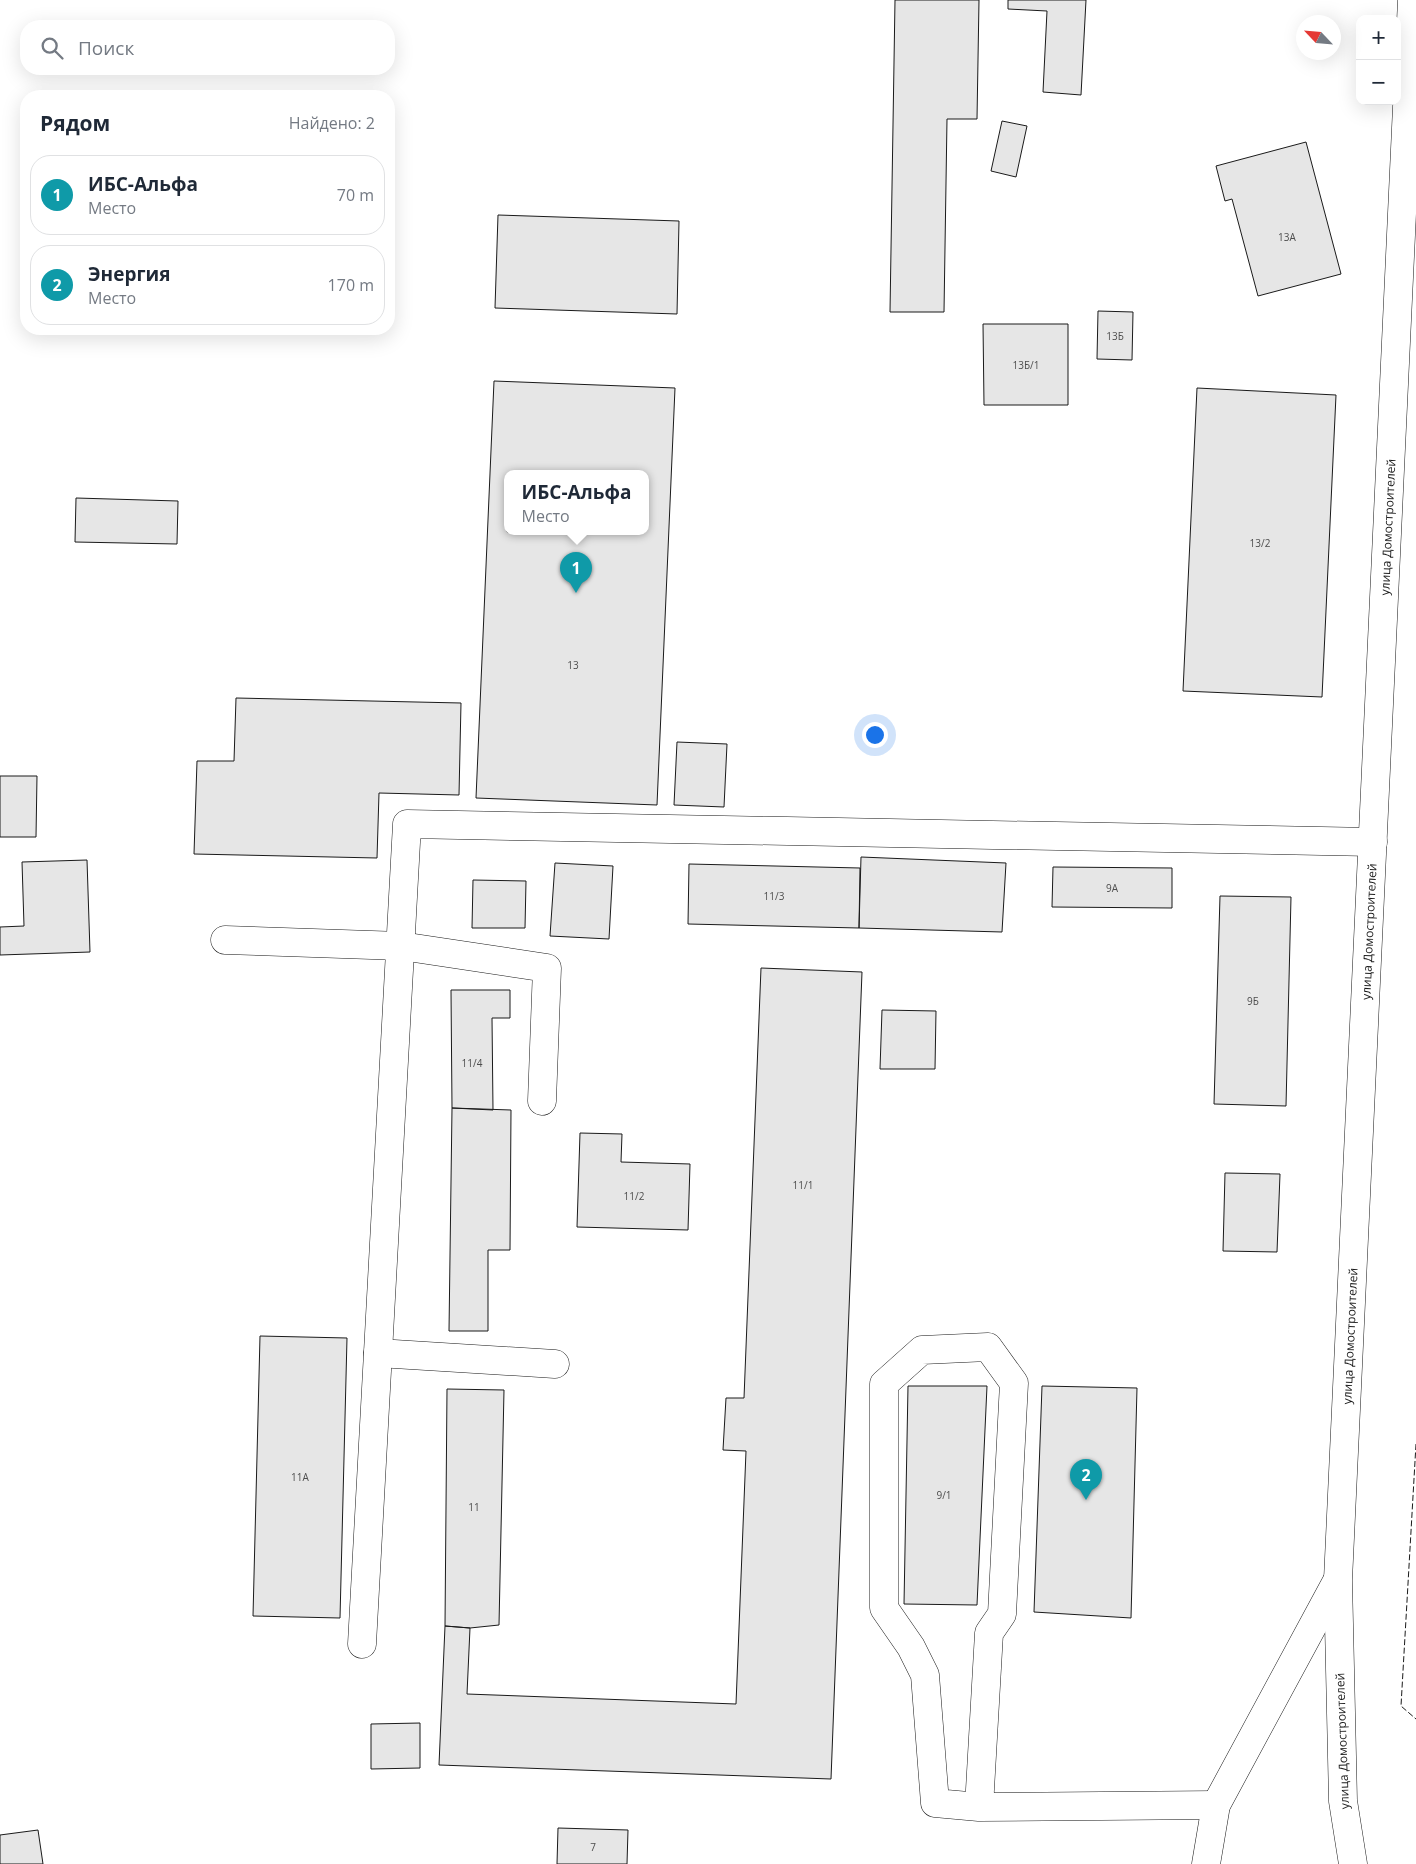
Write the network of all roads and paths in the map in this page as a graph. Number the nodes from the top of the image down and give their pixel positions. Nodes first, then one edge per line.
1 (1412, 0) edge
2 (1373, 842) junction
3 (225, 940) dead end
4 (401, 946) junction
5 (542, 1101) dead end
6 (378, 1353) junction
7 (556, 1364) dead end
8 (1338, 1580) junction
9 (362, 1644) dead end
10 (1216, 1805) junction
11 (978, 1807) junction
12 (1206, 1864) edge
13 (1353, 1864) edge

1 - 2 street, улица Домостроителей
2 - 4 street
2 - 8 street, улица Домостроителей
3 - 4 street
4 - 5 street
4 - 6 street
6 - 7 street
6 - 9 street
8 - 10 street
8 - 13 street, улица Домостроителей
10 - 11 street
10 - 12 street
11 - 11 street

